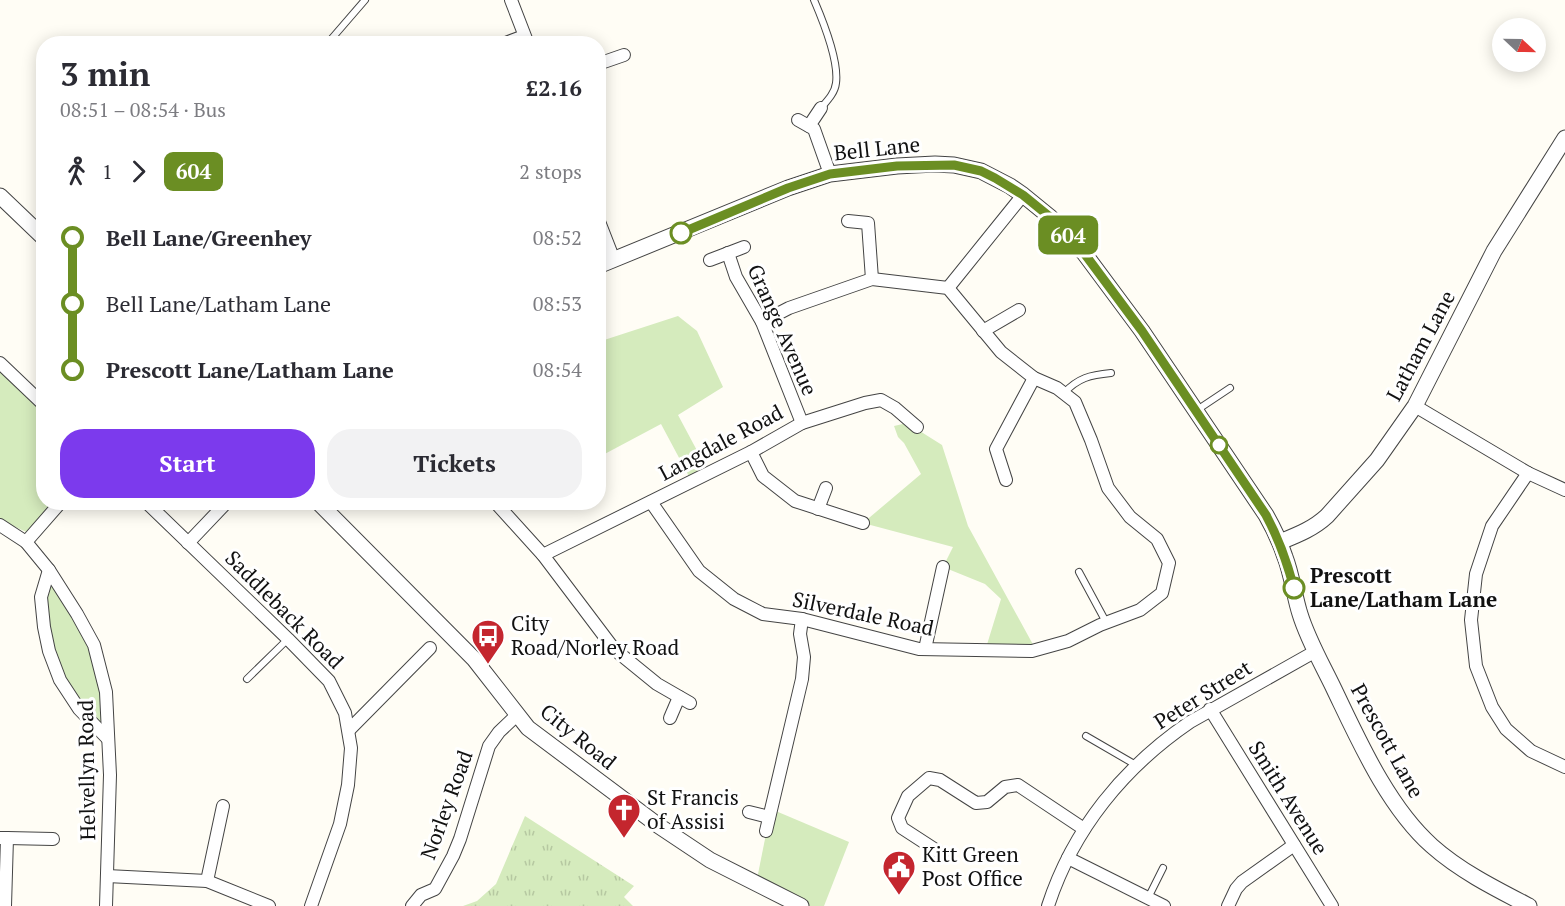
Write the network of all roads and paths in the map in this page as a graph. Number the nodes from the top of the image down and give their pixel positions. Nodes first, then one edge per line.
1 (365, 0) edge
2 (511, 0) edge
3 (814, 0) edge
4 (334, 36) edge
5 (524, 36) edge
6 (624, 55) dead end
7 (606, 61) edge
8 (821, 108) joint
9 (1565, 138) edge
10 (830, 174) junction
11 (1023, 195) junction
12 (0, 196) edge
13 (848, 221) dead end
14 (36, 230) edge
15 (606, 240) edge
16 (744, 247) dead end
17 (728, 253) junction
18 (614, 260) junction
19 (710, 260) dead end
20 (606, 263) edge
21 (872, 279) junction
22 (948, 288) junction
23 (1019, 310) dead end
24 (762, 322) junction
25 (983, 331) junction
26 (0, 363) edge
27 (1111, 373) dead end
28 (1034, 378) junction
29 (1230, 388) dead end
30 (1064, 394) junction
31 (36, 397) edge
32 (1415, 405) junction
33 (1196, 410) junction
34 (802, 423) junction
35 (917, 428) dead end
36 (751, 452) junction
37 (1528, 473) junction
38 (1006, 480) dead end
39 (826, 488) dead end
40 (1565, 490) edge
41 (651, 502) junction
42 (818, 509) junction
43 (53, 510) edge
44 (154, 510) edge
45 (219, 510) edge
46 (326, 510) edge
47 (502, 510) edge
48 (863, 523) dead end
49 (0, 525) edge
50 (27, 542) junction
51 (1280, 542) junction
52 (188, 543) junction
53 (543, 555) junction
54 (943, 567) dead end
55 (49, 570) junction
56 (1079, 572) dead end
57 (802, 619) junction
58 (1106, 622) junction
59 (288, 639) junction
60 (430, 648) dead end
61 (925, 649) junction
62 (1316, 651) junction
63 (247, 679) dead end
64 (1210, 710) junction
65 (518, 714) junction
66 (670, 718) dead end
67 (349, 730) junction
68 (1086, 736) dead end
69 (107, 738) junction
70 (1137, 765) junction
71 (1565, 766) edge
72 (223, 806) dead end
73 (749, 813) dead end
74 (769, 817) junction
75 (1084, 829) junction
76 (766, 831) dead end
77 (4, 838) edge
78 (52, 839) dead end
79 (1294, 845) junction
80 (942, 854) dead end
81 (1068, 858) junction
82 (1163, 868) dead end
83 (107, 876) junction
84 (207, 881) junction
85 (1148, 898) junction
86 (5, 906) edge
87 (106, 906) edge
88 (269, 906) edge
89 (311, 906) edge
90 (412, 906) edge
91 (799, 906) edge
92 (1048, 906) edge
93 (1164, 906) edge
94 (1228, 906) edge
95 (1332, 906) edge
96 (1528, 906) edge

1 - 4 lane
2 - 5 street
3 - 8 lane
6 - 7 street
8 - 10 street
9 - 32 street, Latham Lane
10 - 11 street, Bell Lane
10 - 18 street, Bell Lane
11 - 22 street
11 - 33 street, Bell Lane
12 - 14 street
13 - 21 street
15 - 18 street
16 - 17 street
17 - 19 street
17 - 24 street, Grange Avenue
18 - 20 street, Bell Lane
21 - 22 street
21 - 24 street
22 - 25 street, Silverdale Road
23 - 25 street
24 - 34 street, Grange Avenue
25 - 28 street, Silverdale Road
26 - 31 street
27 - 30 lane
28 - 30 street, Silverdale Road
28 - 38 street
29 - 33 lane
30 - 58 street, Silverdale Road
32 - 37 street
32 - 51 street, Latham Lane
33 - 51 street, Bell Lane
34 - 35 street, Langdale Road
34 - 36 street, Langdale Road
36 - 41 street, Langdale Road
36 - 42 street
37 - 40 street
37 - 71 street
39 - 42 street
41 - 53 street, Langdale Road
41 - 57 street, Silverdale Road
42 - 48 street
43 - 50 street
44 - 52 street, Saddleback Road
45 - 52 street
46 - 65 street, City Road
47 - 53 street
49 - 50 street, Helvellyn Road
50 - 55 street, Helvellyn Road
51 - 62 street, Prescott Lane
52 - 59 street, Saddleback Road
53 - 66 street
54 - 61 street
55 - 69 street, Helvellyn Road
55 - 69 street
56 - 58 lane
57 - 61 street, Silverdale Road
57 - 74 street
58 - 61 street, Silverdale Road
59 - 63 lane
59 - 67 street, Saddleback Road
60 - 67 street
62 - 64 street, Peter Street
62 - 96 street, Prescott Lane
64 - 70 street, Peter Street
64 - 79 street, Smith Avenue
65 - 90 street, Norley Road
65 - 91 street, City Road
67 - 89 street, Saddleback Road
68 - 70 lane
69 - 83 street, Helvellyn Road
70 - 75 street, Peter Street
72 - 84 street
73 - 74 street
74 - 76 street
75 - 80 street
75 - 81 street, Peter Street
77 - 78 street
77 - 86 street
79 - 94 street
79 - 95 street, Smith Avenue
81 - 85 street
81 - 92 street, Peter Street
82 - 85 lane
83 - 84 street
83 - 87 street, Helvellyn Road
84 - 88 street
85 - 93 street

